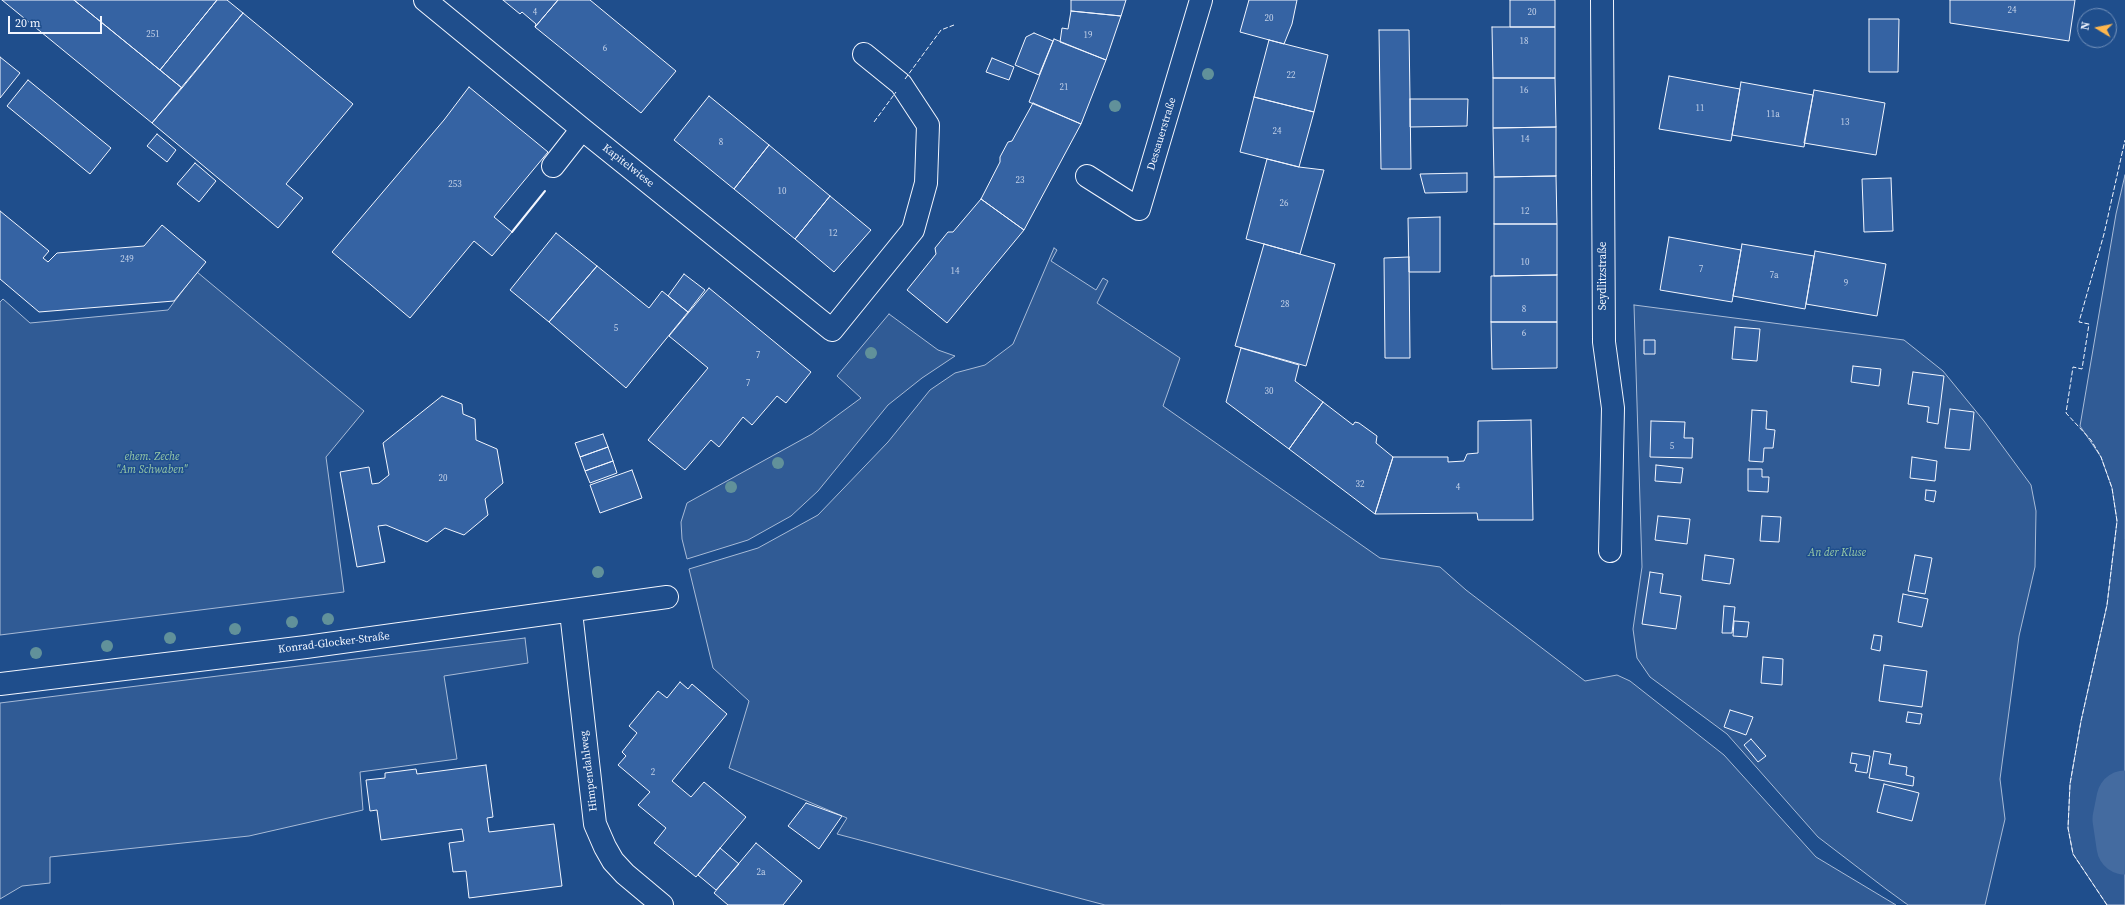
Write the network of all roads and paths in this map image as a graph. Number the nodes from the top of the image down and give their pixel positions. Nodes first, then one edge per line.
1 (425, 0) edge
2 (1202, 0) edge
3 (1602, 0) edge
4 (864, 54) dead end
5 (582, 129) junction
6 (553, 166) dead end
7 (1087, 176) dead end
8 (1610, 552) dead end
9 (667, 597) dead end
10 (571, 612) junction
11 (0, 684) edge
12 (662, 905) edge

1 - 5 street, Kapitelwiese
2 - 7 street, Dessauerstraße
3 - 8 street, Seydlitzstraße
4 - 5 street, Kapitelwiese
5 - 6 street
9 - 10 street, Konrad-Glocker-Straße
10 - 11 street, Konrad-Glocker-Straße
10 - 12 street, Himpendahlweg

